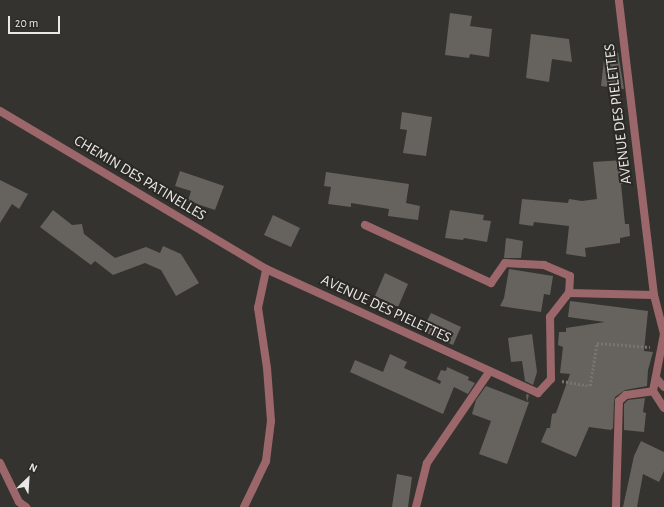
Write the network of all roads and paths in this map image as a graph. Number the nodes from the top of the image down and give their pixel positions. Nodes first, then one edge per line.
1 (618, 0) edge
2 (0, 111) edge
3 (365, 225) dead end
4 (266, 269) junction
5 (569, 292) junction
6 (654, 295) junction
7 (662, 345) edge
8 (489, 372) junction
9 (656, 378) junction
10 (551, 379) junction
11 (664, 387) edge
12 (653, 391) junction
13 (664, 408) edge
14 (0, 463) edge
15 (26, 507) edge
16 (244, 507) edge
17 (416, 507) edge
18 (616, 507) edge

1 - 6 street, AVENUE DES PIELETTES
2 - 4 street, CHEMIN DES PATINELLES
3 - 5 street
4 - 8 street, AVENUE DES PIELETTES
4 - 16 street
5 - 6 street
5 - 10 street
6 - 7 street, AVENUE DES PIELETTES
7 - 9 street, AVENUE DES PIELETTES
7 - 10 path
8 - 10 street, AVENUE DES PIELETTES
8 - 17 street
9 - 11 street
9 - 12 street, AVENUE DES PIELETTES
12 - 13 street
12 - 18 street
14 - 15 street

